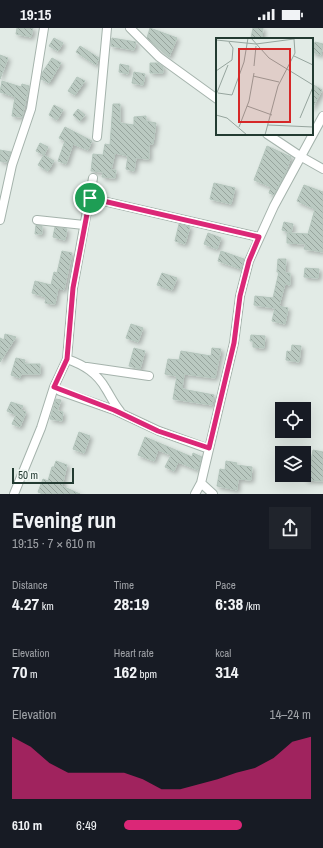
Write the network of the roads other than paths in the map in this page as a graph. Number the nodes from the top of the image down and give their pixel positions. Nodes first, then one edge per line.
1 (44, 28) edge
2 (107, 28) edge
3 (130, 28) edge
4 (216, 99) edge
5 (323, 116) edge
6 (313, 133) edge
7 (268, 135) edge
8 (312, 135) edge
9 (98, 137) dead end
10 (300, 156) junction
11 (323, 170) edge
12 (94, 178) dead end
13 (90, 198) junction
14 (0, 220) edge
15 (37, 220) dead end
16 (84, 225) junction
17 (259, 237) junction
18 (67, 359) junction
19 (84, 366) junction
20 (149, 376) dead end
21 (54, 387) junction
22 (122, 414) junction
23 (209, 448) junction
24 (201, 483) junction
25 (14, 494) edge
26 (195, 494) edge
27 (213, 494) edge

1 - 14 street
2 - 9 street
3 - 4 street
5 - 6 street
7 - 10 street
8 - 10 street
10 - 11 street
10 - 17 street
12 - 13 street
13 - 16 street
13 - 17 street
15 - 16 street
16 - 18 street
17 - 23 street
18 - 19 street
18 - 21 street
19 - 20 street
19 - 22 street
21 - 22 street
21 - 25 street
22 - 23 street
23 - 24 street
24 - 26 street
24 - 27 street

